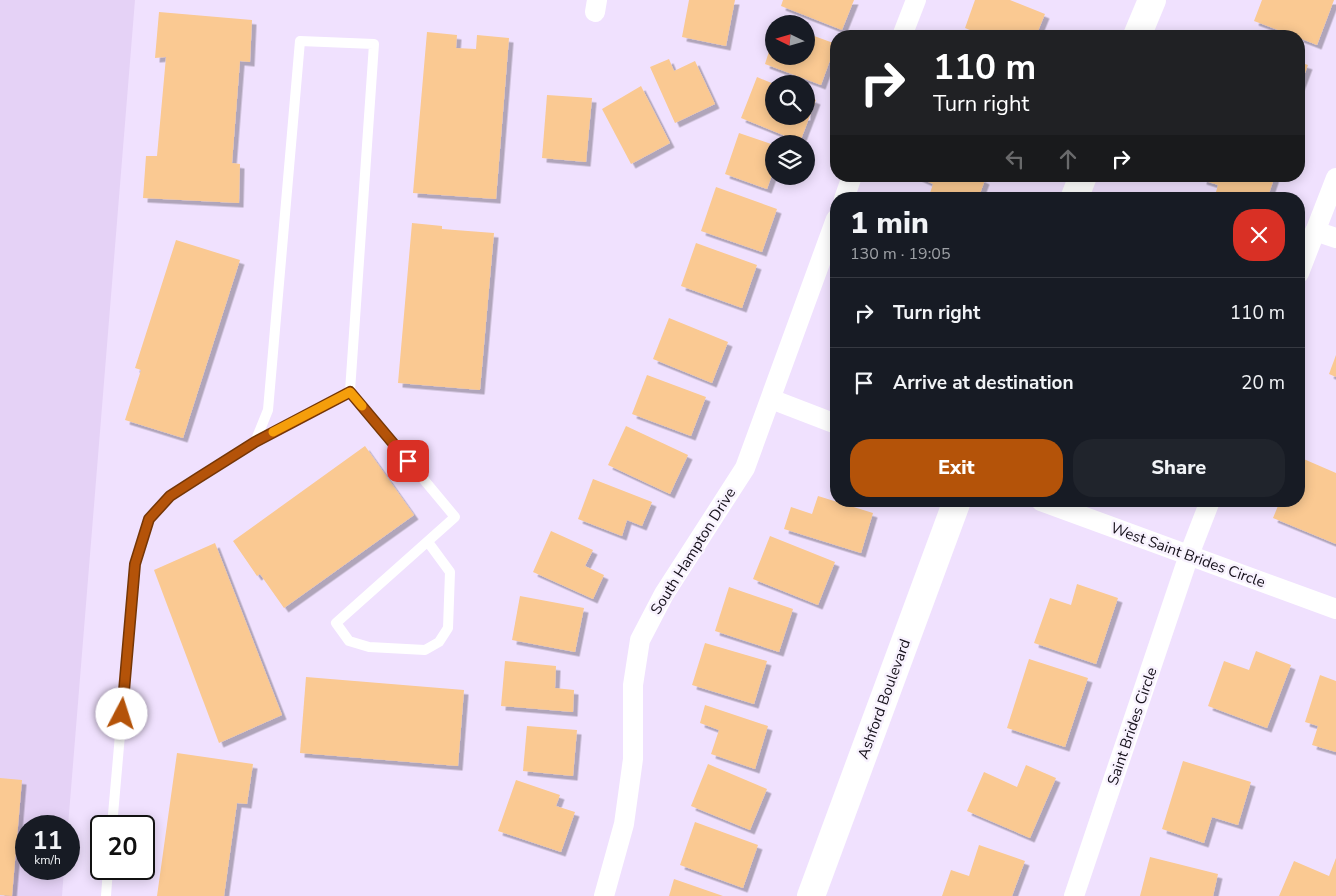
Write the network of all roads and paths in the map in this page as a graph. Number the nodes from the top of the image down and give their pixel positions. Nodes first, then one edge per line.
1 (916, 0) edge
2 (1152, 0) edge
3 (904, 30) edge
4 (1140, 30) edge
5 (1336, 178) edge
6 (1315, 231) junction
7 (830, 236) edge
8 (1336, 238) edge
9 (1305, 257) edge
10 (350, 392) junction
11 (771, 399) junction
12 (830, 422) edge
13 (255, 442) junction
14 (955, 507) edge
15 (1057, 507) edge
16 (1208, 507) edge
17 (428, 542) junction
18 (1189, 555) junction
19 (1336, 609) edge
20 (113, 815) edge
21 (107, 880) edge
22 (106, 896) edge
23 (604, 896) edge
24 (811, 896) edge
25 (1074, 896) edge

1 - 3 street
2 - 4 street
5 - 6 street
6 - 8 street
6 - 9 street
7 - 11 street, South Hampton Drive
10 - 13 lane
10 - 13 lane
10 - 17 lane
11 - 12 street
11 - 23 street, South Hampton Drive
13 - 20 lane
14 - 24 street, Ashford Boulevard
15 - 18 street, West Saint Brides Circle
16 - 18 street, Saint Brides Circle
17 - 17 lane
18 - 19 street, West Saint Brides Circle
18 - 25 street, Saint Brides Circle
21 - 22 lane

